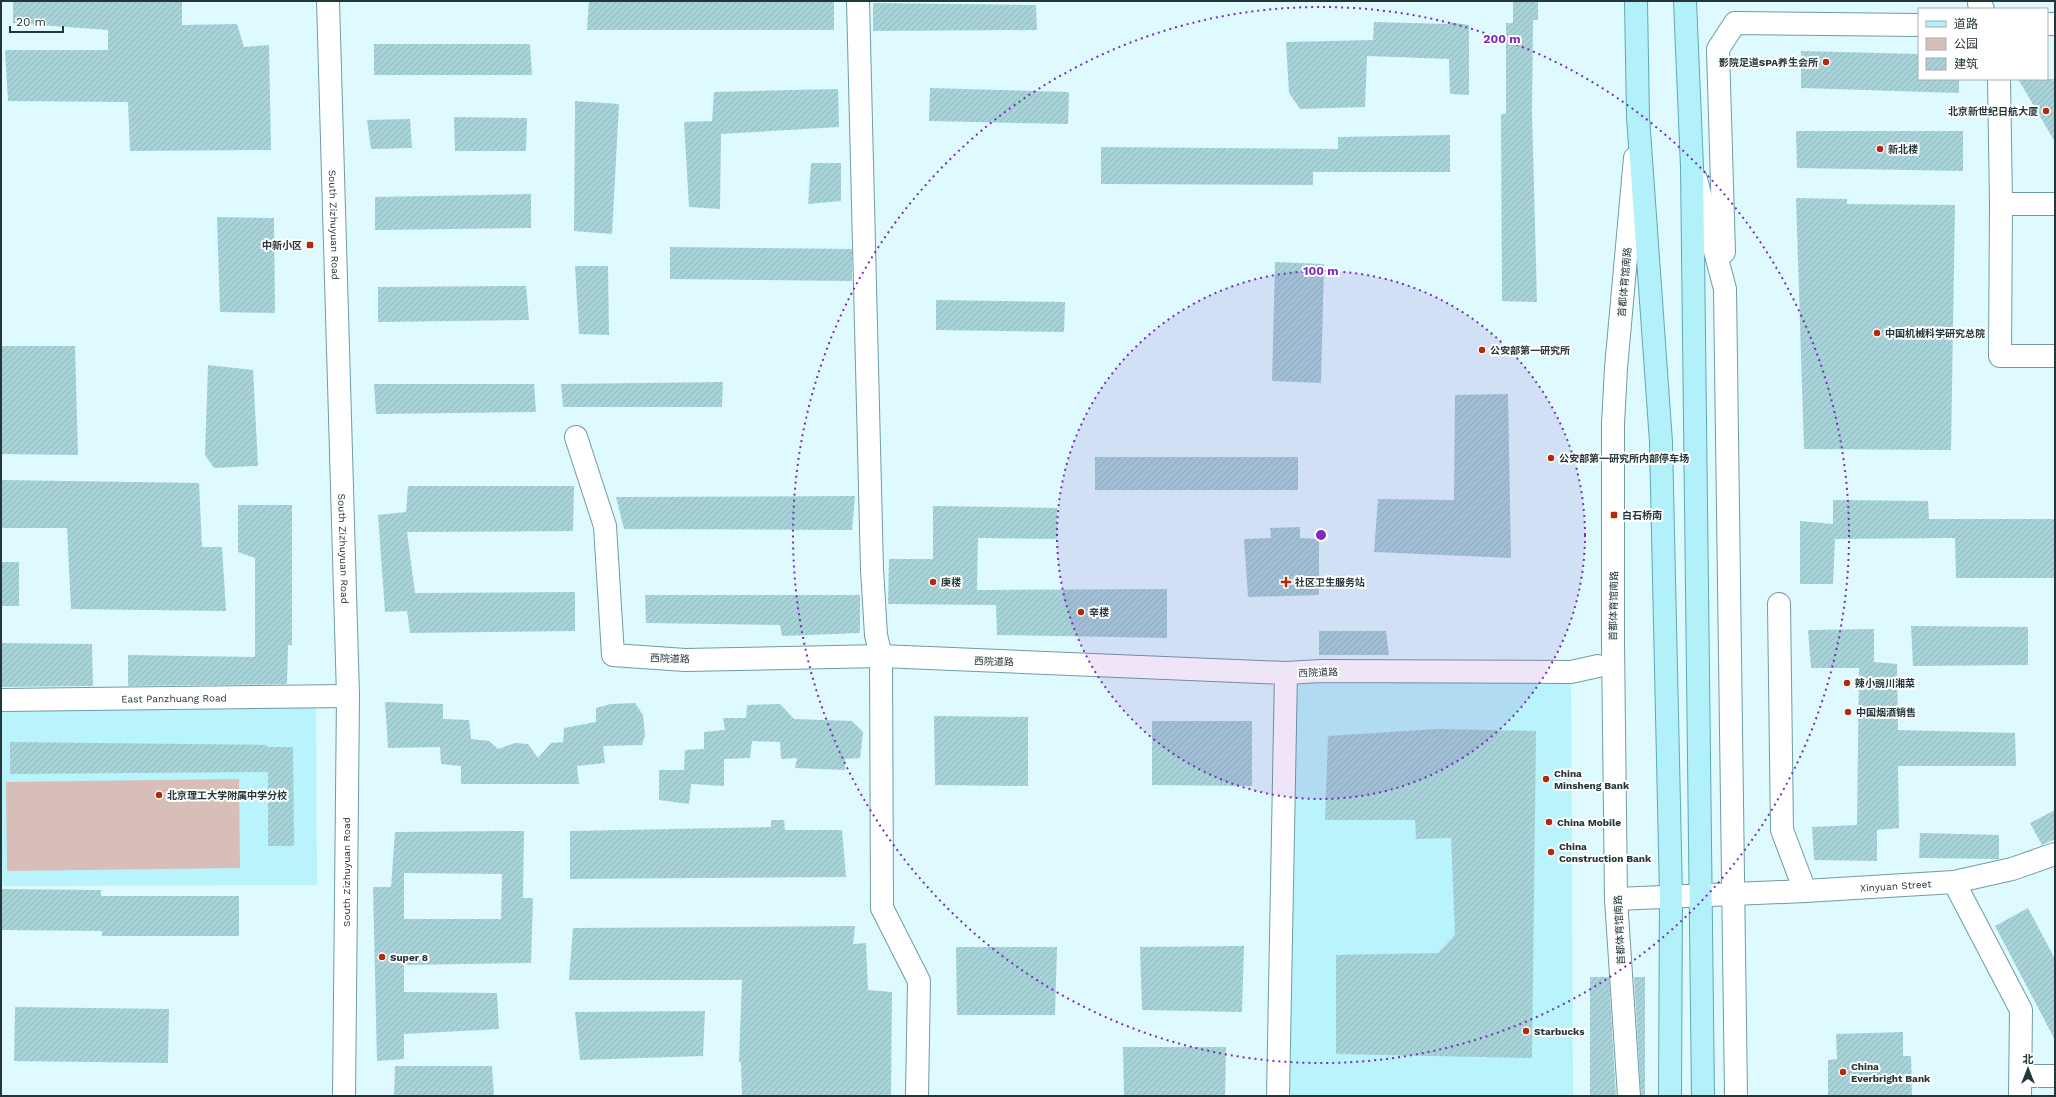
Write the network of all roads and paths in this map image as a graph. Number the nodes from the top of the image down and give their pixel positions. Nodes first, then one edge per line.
1 (328, 1) edge
2 (858, 1) edge
3 (1636, 1) edge
4 (1685, 1) edge
5 (1918, 25) edge
6 (1999, 80) edge
7 (1638, 117) junction
8 (1692, 167) junction
9 (2001, 204) junction
10 (2055, 204) edge
11 (1725, 289) junction
12 (2055, 356) edge
13 (576, 437) dead end
14 (1779, 604) dead end
15 (881, 656) junction
16 (1598, 666) dead end
17 (1286, 673) junction
18 (348, 696) junction
19 (1, 700) edge
20 (2055, 854) edge
21 (1954, 882) junction
22 (1805, 892) junction
23 (1732, 894) junction
24 (1671, 896) junction
25 (1701, 896) junction
26 (1616, 899) junction
27 (2055, 1076) edge
28 (2020, 1086) edge
29 (344, 1096) edge
30 (917, 1096) edge
31 (1278, 1096) edge
32 (1629, 1096) edge
33 (1670, 1096) edge
34 (1703, 1096) edge
35 (1736, 1096) edge

1 - 18 street, South Zizhuyuan Road
2 - 15 street
3 - 7 main road, 首都体育馆南路
4 - 8 main road
5 - 11 street
6 - 9 street
7 - 24 main road, 首都体育馆南路
7 - 26 street, 首都体育馆南路
8 - 11 street
8 - 25 main road
9 - 10 street
9 - 12 street
11 - 23 street
13 - 15 street, 西院道路
14 - 22 street
15 - 17 street, 西院道路
15 - 30 street
16 - 17 street, 西院道路
17 - 31 street
18 - 19 street, East Panzhuang Road
18 - 29 street, South Zizhuyuan Road
20 - 21 street, Xinyuan Street
21 - 22 street, Xinyuan Street
21 - 28 street
22 - 23 street, Xinyuan Street
23 - 25 street, Xinyuan Street
23 - 35 street
24 - 25 street, Xinyuan Street
24 - 26 street, Xinyuan Street
24 - 33 main road, 首都体育馆南路
25 - 34 main road
26 - 32 street, 首都体育馆南路
27 - 28 street

